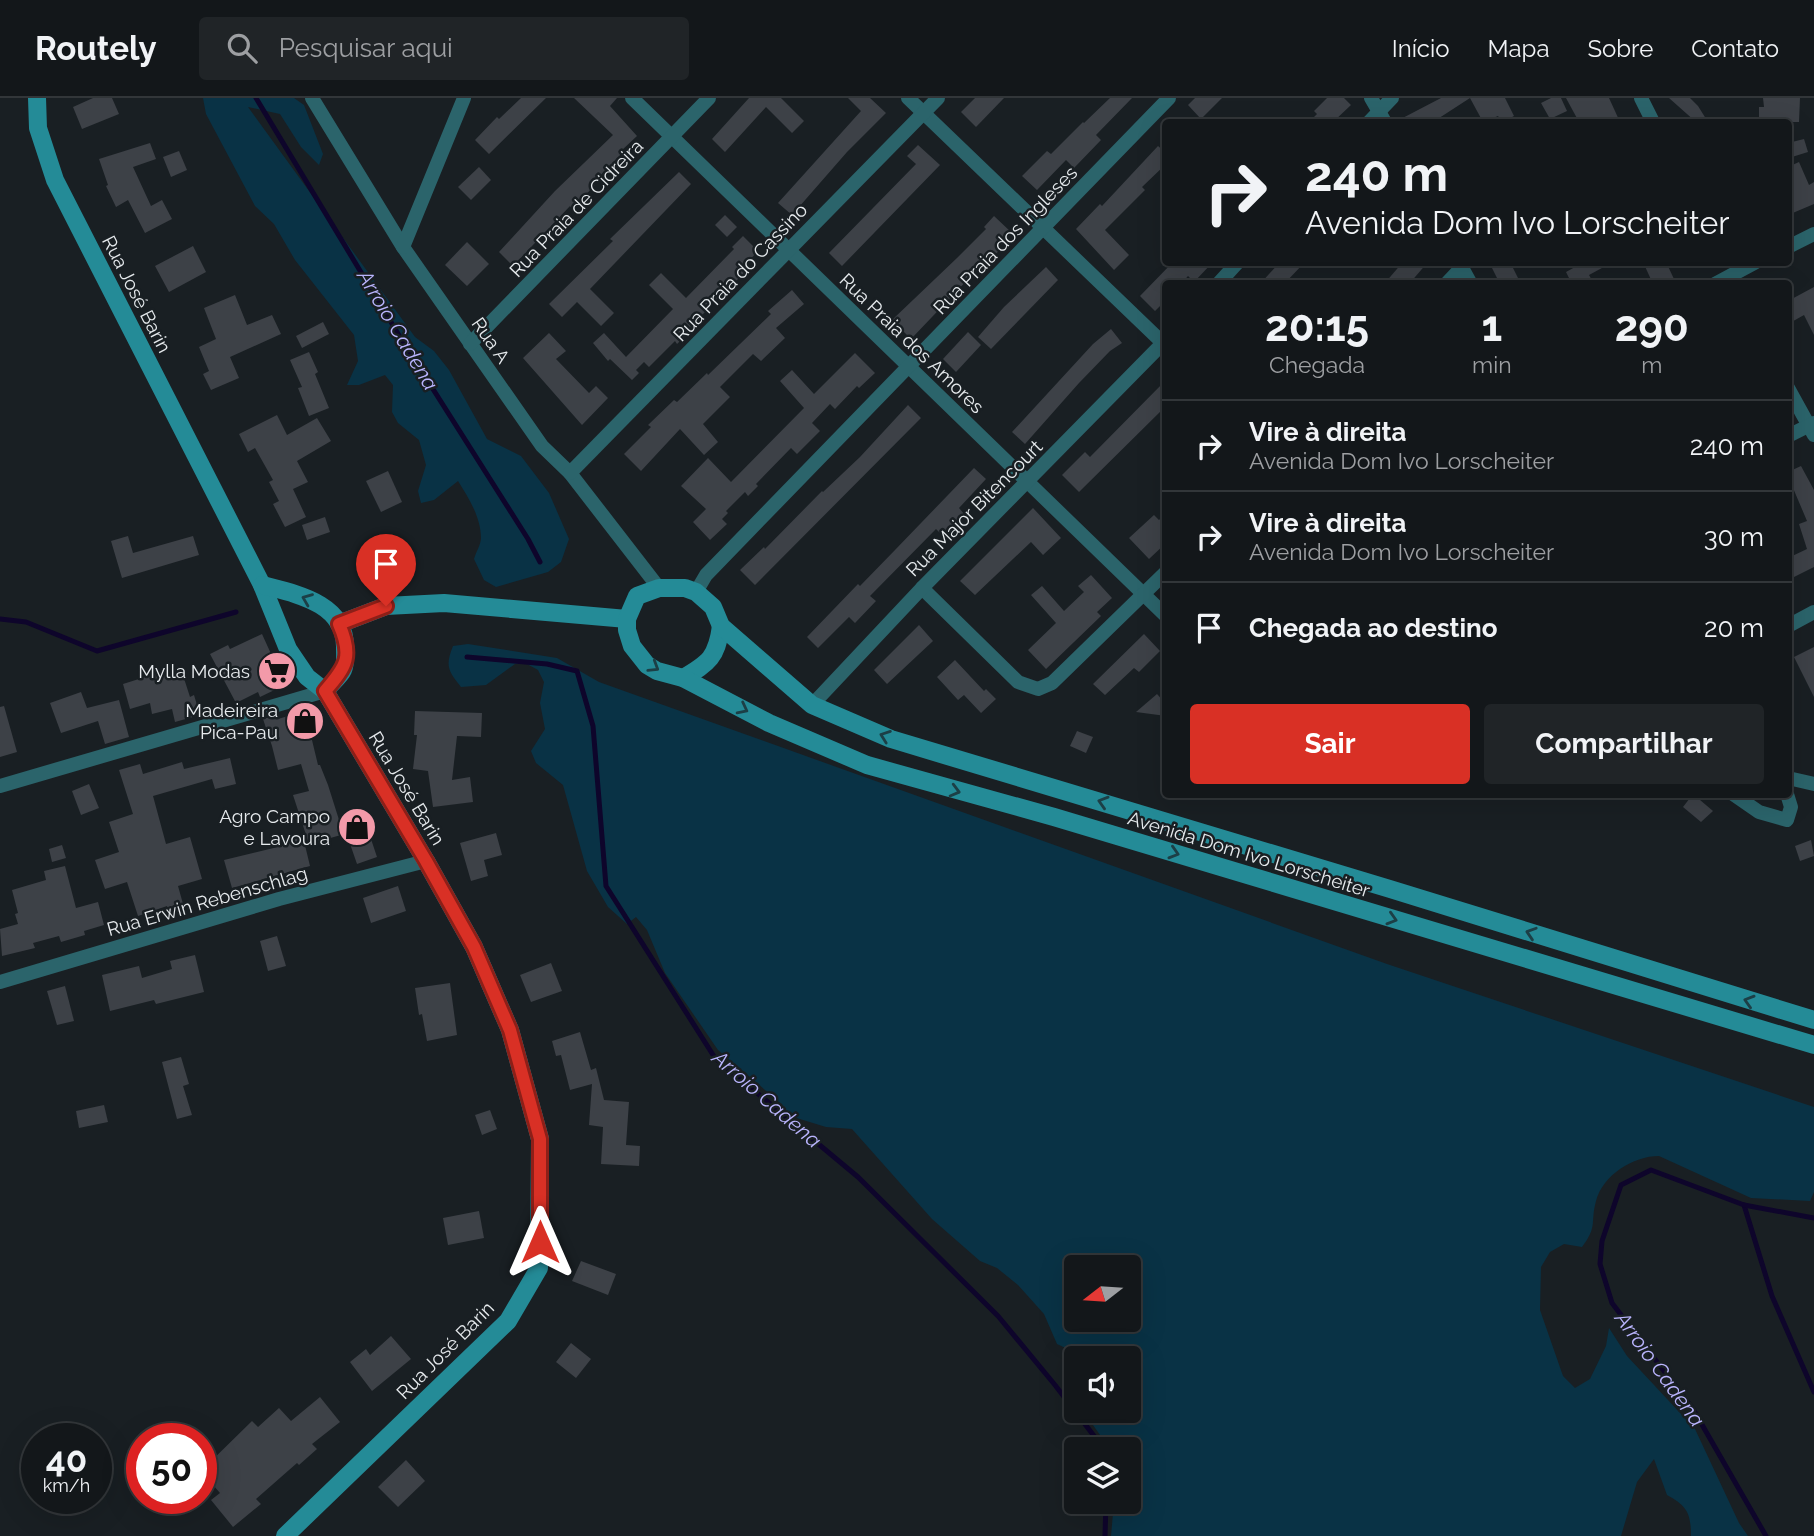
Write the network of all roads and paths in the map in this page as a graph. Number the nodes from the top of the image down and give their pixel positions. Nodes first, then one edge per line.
1 (37, 98) edge
2 (312, 98) edge
3 (476, 98) edge
4 (632, 98) edge
5 (709, 98) edge
6 (908, 98) edge
7 (937, 98) edge
8 (1170, 98) edge
9 (1371, 98) edge
10 (1392, 98) edge
11 (1641, 98) edge
12 (462, 105) edge
13 (923, 113) junction
14 (1378, 119) edge
15 (1652, 119) edge
16 (672, 136) junction
17 (1043, 228) junction
18 (1814, 234) edge
19 (1792, 245) edge
20 (403, 247) junction
21 (789, 250) junction
22 (1234, 266) edge
23 (1460, 266) edge
24 (1747, 266) edge
25 (1724, 276) edge
26 (1222, 280) edge
27 (1449, 280) edge
28 (1162, 341) edge
29 (470, 344) junction
30 (1162, 345) edge
31 (909, 367) junction
32 (1792, 395) edge
33 (1812, 428) edge
34 (1792, 435) edge
35 (570, 473) junction
36 (1027, 481) junction
37 (1162, 576) edge
38 (262, 584) junction
39 (659, 588) junction
40 (922, 588) junction
41 (696, 592) junction
42 (1144, 594) junction
43 (1162, 612) edge
44 (1814, 612) edge
45 (627, 620) junction
46 (339, 624) junction
47 (1792, 624) edge
48 (721, 626) junction
49 (683, 678) junction
50 (325, 691) junction
51 (812, 705) junction
52 (1792, 779) edge
53 (1814, 785) edge
54 (0, 786) edge
55 (1739, 798) edge
56 (1788, 798) edge
57 (426, 861) junction
58 (0, 982) edge
59 (1814, 1020) edge
60 (1814, 1045) edge
61 (285, 1536) edge

1 - 38 main road, Rua José Barin
2 - 20 street, Rua A
3 - 12 street
4 - 16 street, Rua Praia dos Amores
5 - 16 street, Rua Praia de Cidreira
6 - 13 street
7 - 13 street, Rua Praia do Cassino
8 - 17 street, Rua Praia dos Ingleses
9 - 14 street
10 - 14 street
11 - 15 street
12 - 20 street
13 - 17 street
13 - 21 street, Rua Praia do Cassino
16 - 21 street, Rua Praia dos Amores
16 - 29 street, Rua Praia de Cidreira
17 - 28 street
17 - 31 street, Rua Praia dos Ingleses
18 - 19 street
20 - 29 street, Rua A
21 - 31 street, Rua Praia dos Amores
21 - 35 street, Rua Praia do Cassino
22 - 26 street
23 - 27 street
24 - 25 street
29 - 35 street, Rua A
30 - 36 street, Rua Major Bitencourt
31 - 36 street, Rua Praia dos Amores
31 - 41 street, Rua Praia dos Ingleses
32 - 33 street
33 - 34 street
35 - 39 street, Rua A
36 - 40 street, Rua Major Bitencourt
36 - 42 street, Rua Praia dos Amores
37 - 42 street
46 -> 38 main road
38 - 50 main road, Rua José Barin
39 - 41 main road
39 - 45 main road
40 - 42 street
40 - 51 street, Rua Major Bitencourt
41 - 48 main road, Avenida Dom Ivo Lorscheiter
42 - 43 street, Rua Praia dos Amores
44 - 47 street
45 - 46 main road
45 -> 49 main road, Avenida Dom Ivo Lorscheiter
46 - 50 main road
48 - 49 main road
48 - 51 main road, Avenida Dom Ivo Lorscheiter
49 -> 60 main road, Avenida Dom Ivo Lorscheiter
50 - 54 street
50 - 57 main road, Rua José Barin
59 -> 51 main road, Avenida Dom Ivo Lorscheiter
52 - 53 street
55 - 56 street
57 - 58 street, Rua Erwin Rebenschlag
57 - 61 main road, Rua José Barin

